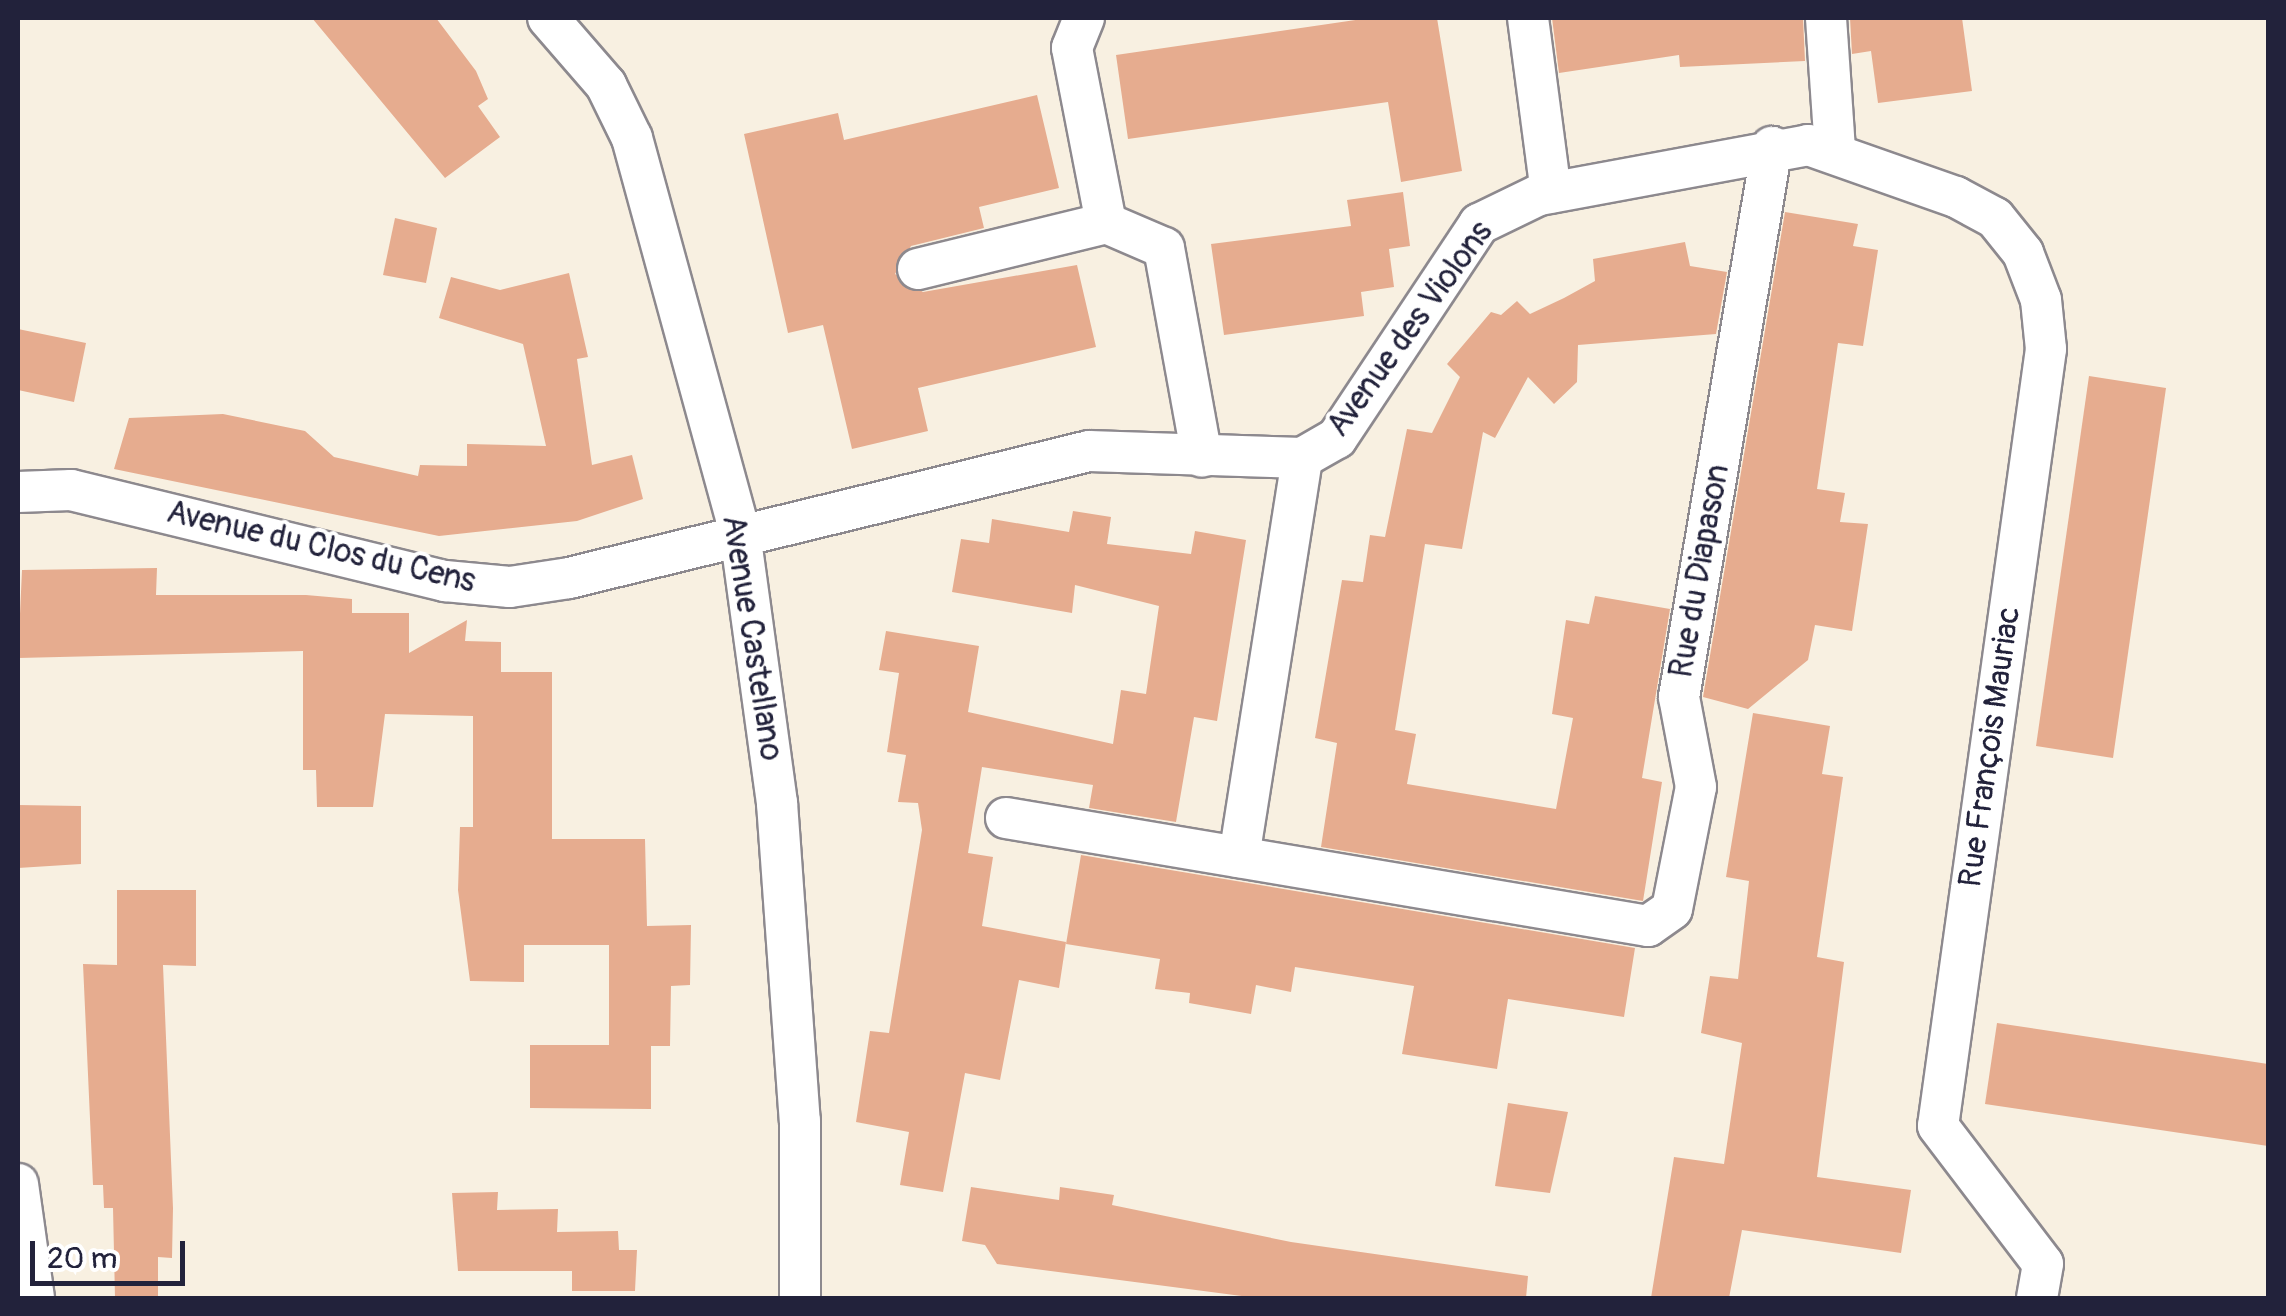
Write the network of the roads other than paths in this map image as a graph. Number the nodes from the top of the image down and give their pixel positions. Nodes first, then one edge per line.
1 (548, 18) edge
2 (1084, 18) edge
3 (1528, 18) edge
4 (1826, 18) edge
5 (1772, 147) junction
6 (1836, 150) junction
7 (1551, 192) junction
8 (1956, 196) joint
9 (1106, 224) junction
10 (918, 269) dead end
11 (1202, 456) junction
12 (1302, 458) junction
13 (18, 492) edge
14 (740, 533) junction
15 (1006, 818) dead end
16 (1239, 857) junction
17 (18, 1184) edge
18 (34, 1298) edge
19 (800, 1298) edge
20 (2038, 1298) edge

1 - 14 street, Avenue Castellano
2 - 9 street
3 - 7 street
4 - 6 street
5 - 6 street, Avenue des Violons
5 - 7 street, Avenue des Violons
5 - 16 street, Rue du Diapason
6 - 8 street, Avenue des Violons
7 - 12 street, Avenue des Violons
8 - 20 street, Rue François Mauriac
9 - 10 street
9 - 11 street
11 - 12 street, Avenue des Violons
11 - 14 street, Avenue des Violons
12 - 16 street
13 - 14 street, Avenue du Clos du Cens
14 - 19 street, Avenue Castellano
15 - 16 street, Rue du Diapason
17 - 18 street

